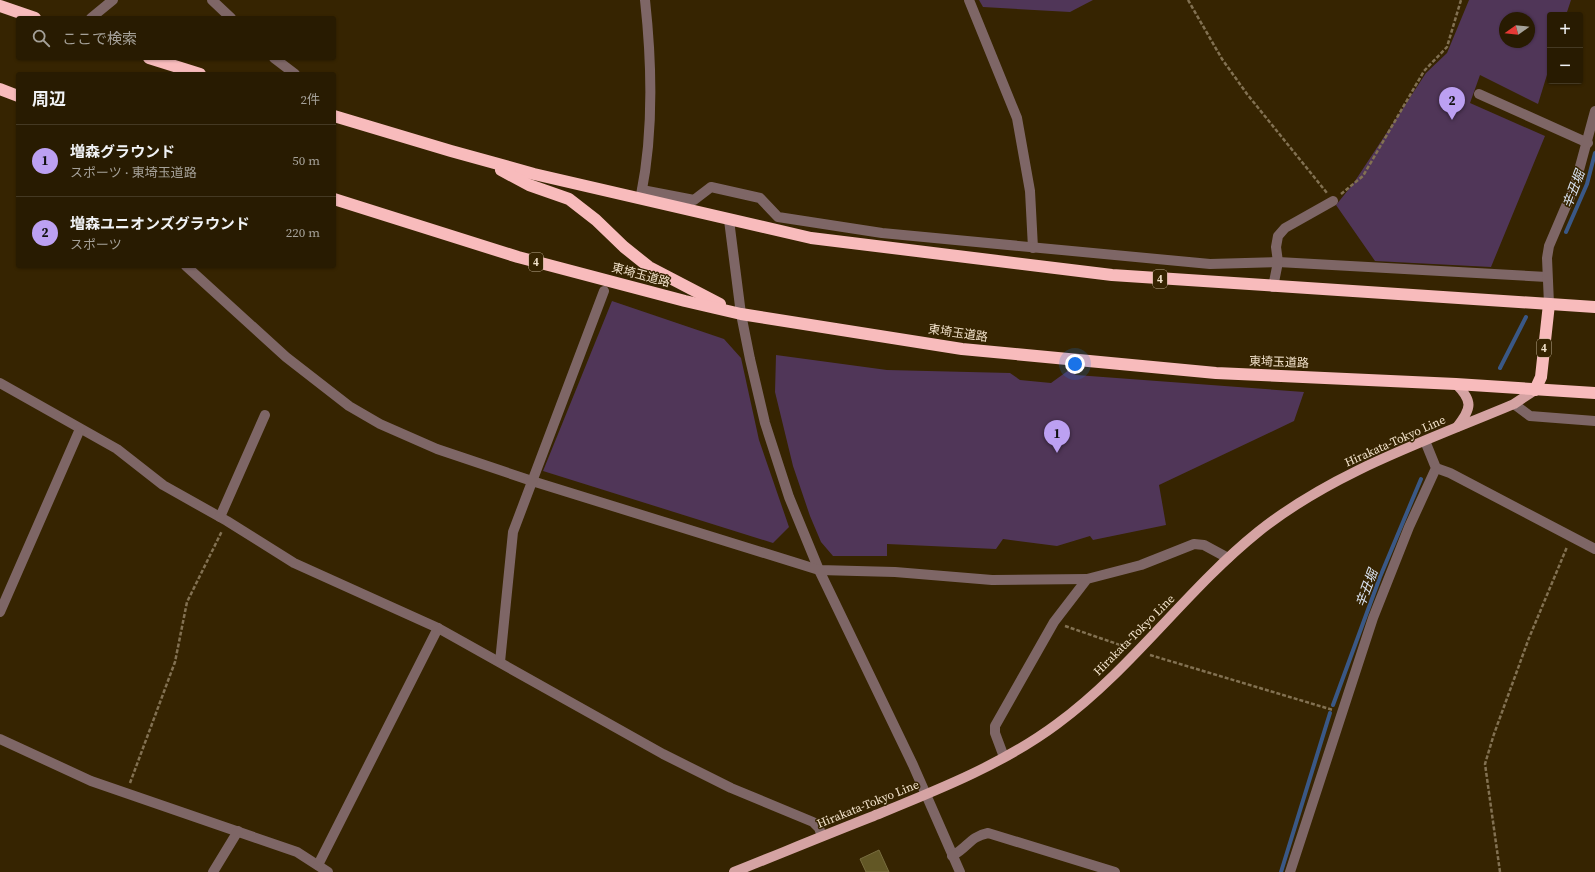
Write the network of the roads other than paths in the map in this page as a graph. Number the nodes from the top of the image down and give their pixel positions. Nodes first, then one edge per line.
1 (113, 0) edge
2 (212, 0) edge
3 (645, 0) edge
4 (969, 0) edge
5 (0, 6) edge
6 (29, 16) edge
7 (93, 16) edge
8 (229, 16) edge
9 (155, 60) edge
10 (277, 60) edge
11 (194, 72) edge
12 (292, 72) edge
13 (0, 89) edge
14 (1479, 94) dead end
15 (16, 95) edge
16 (1595, 111) edge
17 (336, 116) edge
18 (1588, 143) junction
19 (479, 159) junction
20 (642, 195) junction
21 (336, 200) edge
22 (1333, 201) road end
23 (729, 220) junction
24 (1034, 248) junction
25 (1278, 262) junction
26 (188, 268) edge
27 (1548, 276) junction
28 (1273, 287) junction
29 (604, 291) dead end
30 (1549, 304) junction
31 (1595, 307) edge
32 (741, 314) junction
33 (0, 383) edge
34 (1456, 384) junction
35 (1536, 390) junction
36 (1595, 393) edge
37 (1514, 404) junction
38 (265, 416) dead end
39 (1595, 421) edge
40 (1457, 427) junction
41 (80, 429) junction
42 (1425, 441) junction
43 (1436, 468) junction
44 (532, 481) junction
45 (224, 519) junction
46 (1595, 549) edge
47 (1228, 558) junction
48 (819, 570) junction
49 (1087, 579) junction
50 (0, 612) edge
51 (438, 628) junction
52 (500, 662) junction
53 (0, 739) edge
54 (1004, 757) junction
55 (925, 795) junction
56 (238, 831) junction
57 (822, 836) junction
58 (952, 856) junction
59 (318, 865) junction
60 (213, 872) edge
61 (328, 872) edge
62 (734, 872) edge
63 (960, 872) edge
64 (1115, 872) edge
65 (1290, 872) edge

1 - 7 street
2 - 8 street
3 - 20 street
4 - 24 street
5 - 6 highway
9 - 11 highway
10 - 12 street
13 - 15 highway
14 - 18 street
16 - 18 street
17 - 19 highway, 4
18 - 27 street
19 - 20 highway, 4
19 - 32 highway
20 - 23 highway, 4
20 - 24 street
21 - 32 highway, 東埼玉道路 / 4
22 - 25 street
23 - 28 highway, 4
23 - 32 street
24 - 25 street
25 - 27 street
25 - 28 street
26 - 44 street
27 - 30 street
28 - 30 highway, 4
29 - 44 street
30 - 31 highway, 4
30 - 35 highway, 4
32 - 34 highway, 東埼玉道路 / 4
32 - 48 street
33 - 41 street
34 - 35 highway, 東埼玉道路 / 4
34 - 40 main road
35 - 36 highway, 東埼玉道路 / 4
35 - 37 main road, Hirakata-Tokyo Line
37 - 39 street
37 - 40 main road, Hirakata-Tokyo Line
38 - 45 street
40 - 42 main road, Hirakata-Tokyo Line
41 - 45 street
41 - 50 street
42 - 43 street
42 - 47 main road, Hirakata-Tokyo Line
43 - 46 street
43 - 65 street
44 - 48 street
44 - 52 street
45 - 51 street
47 - 49 street
47 - 54 main road, Hirakata-Tokyo Line
48 - 49 street
48 - 55 street
49 - 54 street
51 - 52 street
51 - 59 street
52 - 57 street
53 - 56 street
54 - 55 main road, Hirakata-Tokyo Line
55 - 57 main road, Hirakata-Tokyo Line
55 - 58 street
56 - 59 street
56 - 60 street
57 - 62 main road, Hirakata-Tokyo Line
58 - 63 street
58 - 64 street
59 - 61 street

